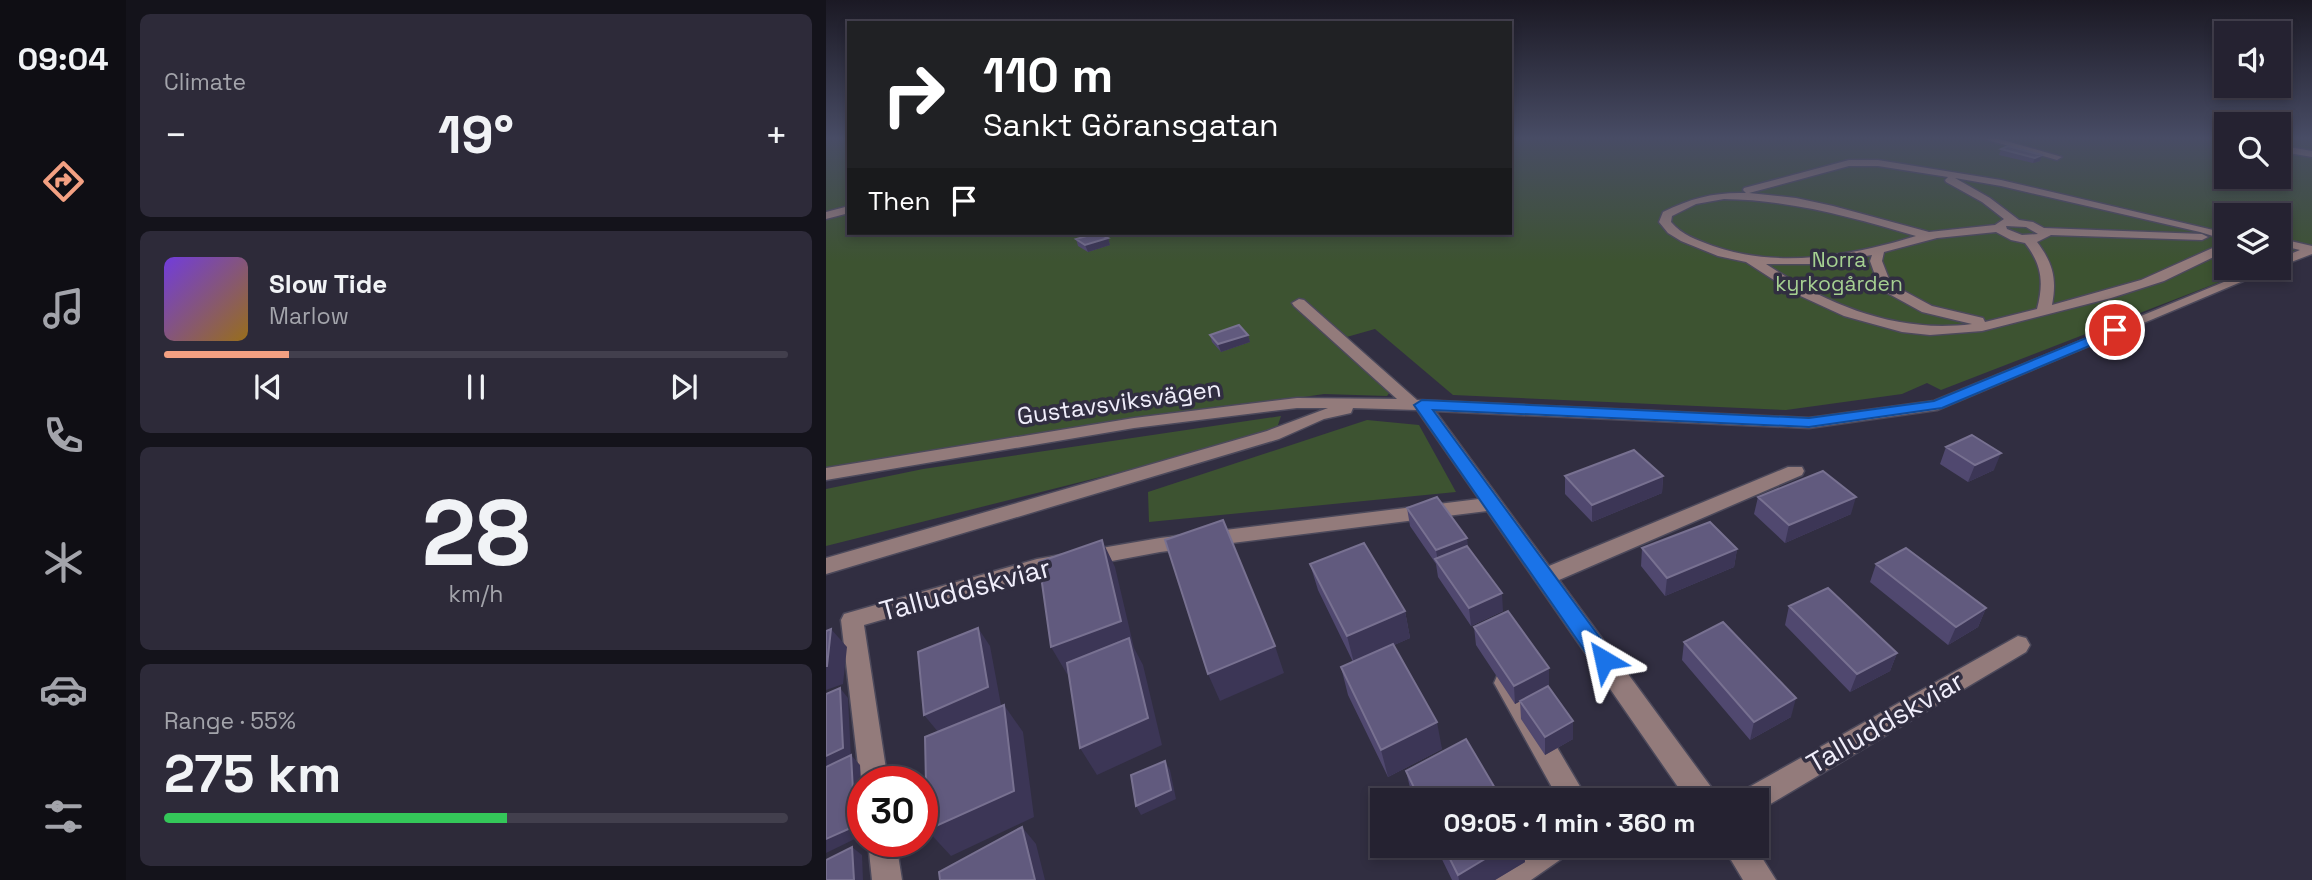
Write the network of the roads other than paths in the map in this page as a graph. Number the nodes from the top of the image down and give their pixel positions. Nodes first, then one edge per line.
1 (1789, 179) edge
2 (1948, 179) edge
3 (1970, 179) edge
4 (1730, 195) junction
5 (847, 210) edge
6 (826, 216) edge
7 (2015, 222) junction
8 (1998, 228) junction
9 (2045, 231) junction
10 (2214, 233) edge
11 (1929, 236) junction
12 (2214, 237) edge
13 (2028, 239) junction
14 (2291, 244) edge
15 (1879, 250) junction
16 (2312, 250) edge
17 (2214, 252) edge
18 (2291, 258) edge
19 (1751, 260) junction
20 (2238, 280) edge
21 (1299, 303) dead end
22 (2043, 312) junction
23 (1999, 323) junction
24 (1376, 403) junction
25 (1417, 405) junction
26 (1795, 471) dead end
27 (826, 474) edge
28 (1492, 504) junction
29 (1407, 514) junction
30 (1420, 538) edge
31 (826, 566) edge
32 (1544, 577) junction
33 (2018, 645) dead end
34 (1497, 667) edge
35 (872, 766) edge
36 (1567, 788) edge
37 (1695, 788) edge
38 (1769, 790) edge
39 (884, 857) edge
40 (1537, 858) edge
41 (1745, 858) edge
42 (887, 880) edge
43 (1504, 880) edge
44 (1761, 880) edge

1 - 4 street
2 - 7 street
3 - 10 street
4 - 11 street
4 - 19 street
5 - 6 street
7 - 8 street
7 - 9 street
8 - 11 street
8 - 13 street
9 - 12 street
9 - 13 street
11 - 15 street
13 - 22 street
14 - 16 street
15 - 19 street
15 - 23 street
16 - 18 street
17 - 22 street
19 - 23 street
20 - 25 street, Gustavsviksvägen
21 - 25 street
22 - 23 street
24 - 25 street, Gustavsviksvägen
24 - 27 street, Gustavsviksvägen
24 - 31 street
25 - 28 street
26 - 32 street
28 - 29 street, Talluddskviar
28 - 32 street
29 - 30 street
29 - 35 street, Talluddskviar
32 - 37 street
33 - 38 street, Talluddskviar
34 - 36 street
39 - 42 street
40 - 43 street
41 - 44 street

